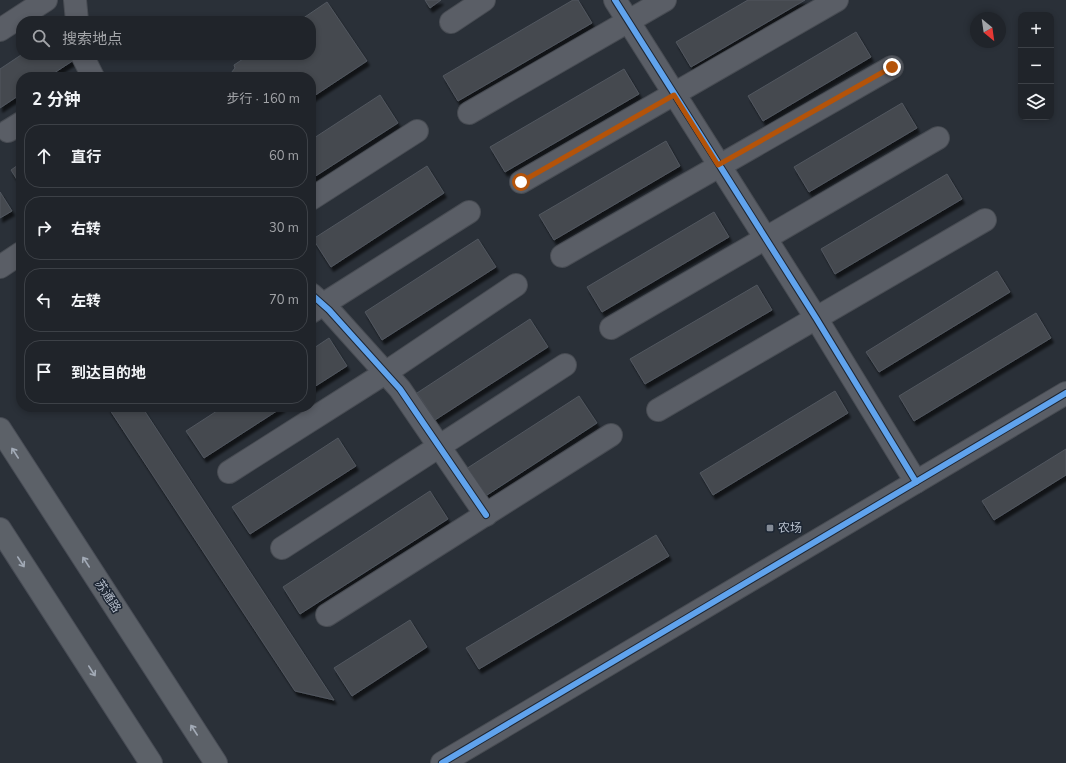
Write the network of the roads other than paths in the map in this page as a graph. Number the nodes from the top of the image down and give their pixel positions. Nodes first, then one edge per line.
1 (46, 0) edge
2 (75, 0) edge
3 (484, 0) edge
4 (614, 0) edge
5 (664, 0) edge
6 (838, 0) edge
7 (21, 16) edge
8 (77, 16) edge
9 (16, 20) edge
10 (628, 21) junction
11 (451, 22) dead end
12 (0, 30) edge
13 (84, 60) edge
14 (892, 67) dead end
15 (90, 72) edge
16 (674, 95) junction
17 (469, 113) dead end
18 (417, 131) dead end
19 (938, 138) dead end
20 (718, 165) junction
21 (521, 182) dead end
22 (316, 195) edge
23 (469, 212) dead end
24 (985, 220) dead end
25 (763, 238) junction
26 (16, 256) edge
27 (562, 256) dead end
28 (0, 267) edge
29 (516, 285) dead end
30 (316, 302) edge
31 (316, 304) edge
32 (816, 318) junction
33 (611, 328) dead end
34 (565, 365) dead end
35 (385, 373) junction
36 (1066, 393) edge
37 (658, 410) dead end
38 (0, 430) edge
39 (611, 435) dead end
40 (439, 447) junction
41 (229, 472) dead end
42 (916, 482) junction
43 (486, 515) junction
44 (0, 529) edge
45 (282, 548) dead end
46 (327, 615) dead end
47 (151, 763) edge
48 (216, 763) edge
49 (442, 763) edge

1 - 7 street
2 - 8 street
3 - 11 street
4 - 10 street
5 - 10 street
6 - 16 street
9 - 12 street
10 - 16 street
10 - 17 street
13 - 15 street
14 - 20 street
16 - 20 street
16 - 21 street
18 - 22 street
19 - 25 street
20 - 25 street
20 - 27 street
23 - 30 street
24 - 32 street
25 - 32 street
25 - 33 street
26 - 28 street
29 - 35 street
31 - 35 street
32 - 37 street
32 - 42 street
34 - 40 street
35 - 40 street
35 - 41 street
36 - 42 street
48 -> 38 main road, 苏通路
39 - 43 street
40 - 43 street
40 - 45 street
42 - 49 street
43 - 46 street
44 -> 47 main road

